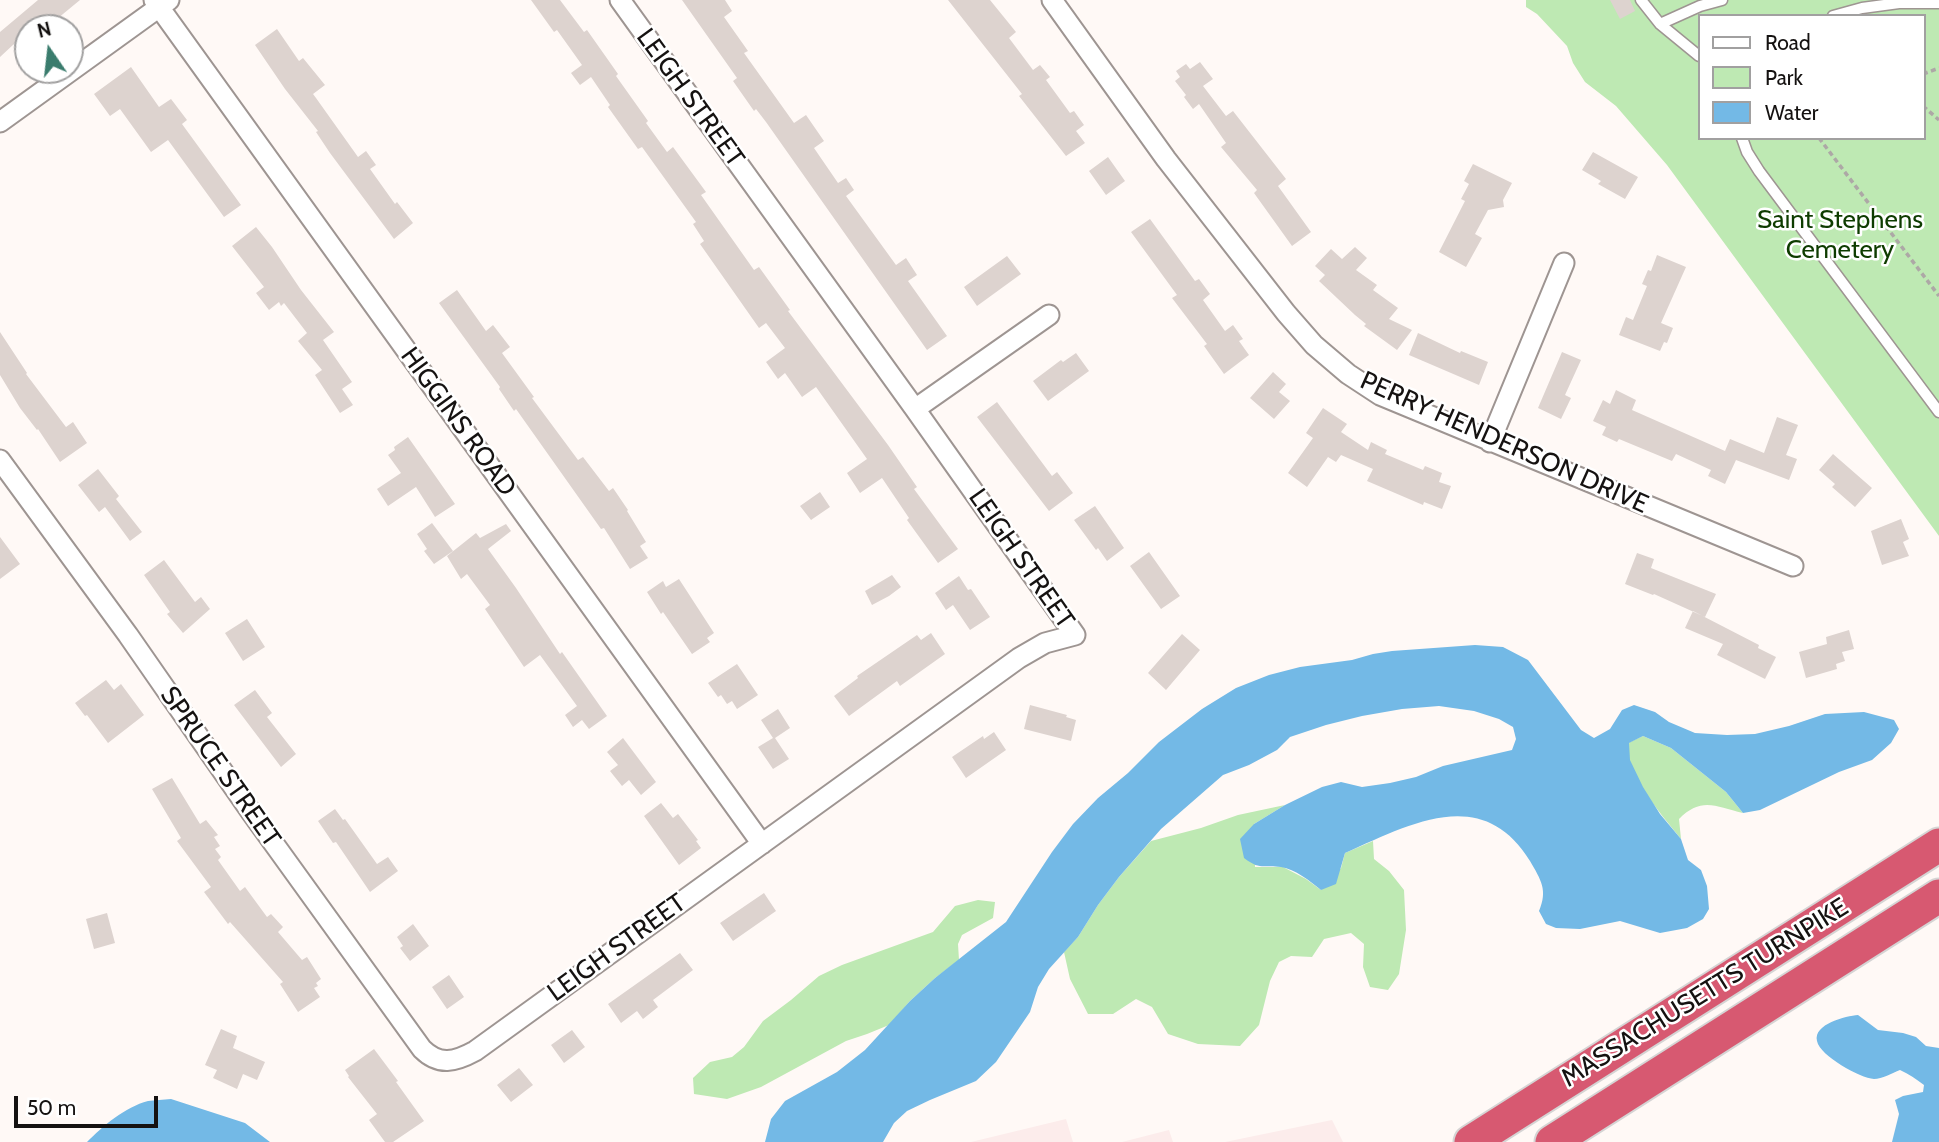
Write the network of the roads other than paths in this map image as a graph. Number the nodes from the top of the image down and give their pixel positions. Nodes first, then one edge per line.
1 (620, 0) edge
2 (1052, 0) edge
3 (1641, 0) edge
4 (1722, 0) edge
5 (161, 2) edge
6 (1939, 3) edge
7 (1840, 14) edge
8 (1660, 24) junction
9 (1698, 55) edge
10 (0, 122) edge
11 (1743, 140) edge
12 (1564, 263) dead end
13 (1049, 315) dead end
14 (915, 409) junction
15 (1939, 412) edge
16 (1490, 442) junction
17 (0, 460) edge
18 (6, 481) edge
19 (1793, 566) dead end
20 (762, 844) junction
21 (1939, 845) edge
22 (1939, 896) edge
23 (448, 1061) joint
24 (1471, 1142) edge
25 (1552, 1142) edge

1 - 14 street, LEIGH STREET
2 - 16 street, PERRY HENDERSON DRIVE
3 - 8 lane
4 - 8 lane
5 - 10 street
5 - 20 street, HIGGINS ROAD
6 - 7 lane
8 - 9 lane
11 - 15 lane
12 - 16 street
13 - 14 street
14 - 20 street, LEIGH STREET
16 - 19 street, PERRY HENDERSON DRIVE
17 - 18 street, SPRUCE STREET
18 - 23 street, SPRUCE STREET
20 - 23 street, LEIGH STREET
21 - 24 highway, MASSACHUSETTS TURNPIKE
22 - 25 highway, MASSACHUSETTS TURNPIKE

